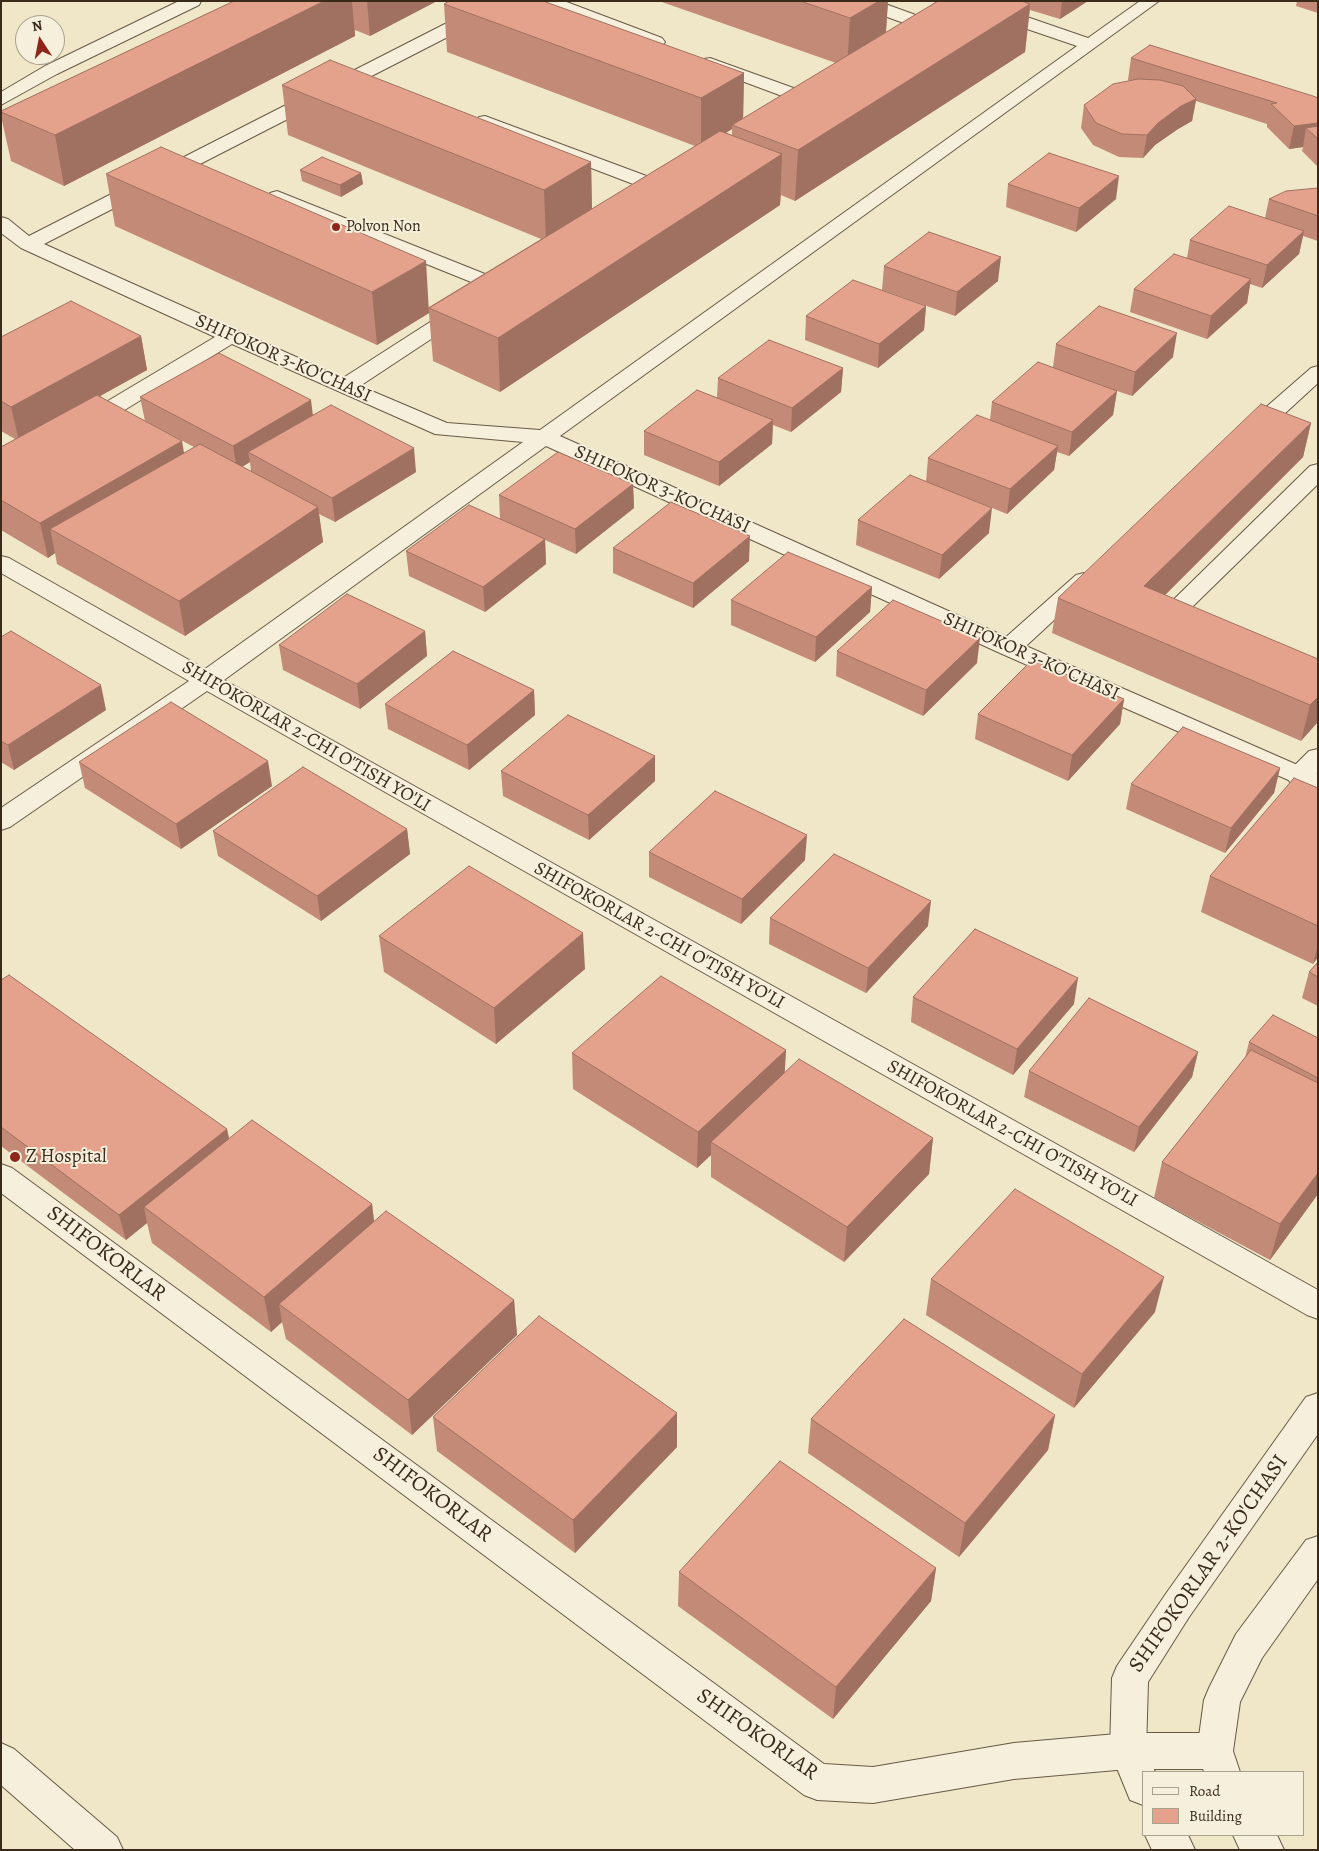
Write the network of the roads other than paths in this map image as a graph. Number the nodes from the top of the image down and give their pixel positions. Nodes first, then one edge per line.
1 (193, 1) edge
2 (504, 1) edge
3 (548, 1) edge
4 (860, 1) edge
5 (1151, 1) edge
6 (977, 6) edge
7 (912, 36) edge
8 (1089, 44) junction
9 (668, 47) edge
10 (696, 57) edge
11 (362, 74) junction
12 (381, 81) edge
13 (823, 90) edge
14 (807, 99) junction
15 (1, 100) edge
16 (791, 109) edge
17 (465, 113) edge
18 (677, 178) edge
19 (661, 188) junction
20 (264, 192) edge
21 (645, 198) edge
22 (1, 223) edge
23 (28, 244) junction
24 (231, 336) junction
25 (1318, 372) edge
26 (344, 387) junction
27 (69, 434) edge
28 (543, 437) junction
29 (1230, 451) edge
30 (1318, 471) edge
31 (1, 563) edge
32 (1097, 569) edge
33 (1208, 634) edge
34 (1009, 648) junction
35 (207, 680) junction
36 (1318, 757) edge
37 (1309, 780) edge
38 (1, 821) edge
39 (1, 1176) edge
40 (1318, 1306) edge
41 (1318, 1408) edge
42 (1318, 1551) edge
43 (1128, 1750) junction
44 (1, 1761) edge
45 (1219, 1762) edge
46 (1142, 1785) edge
47 (1165, 1836) edge
48 (1253, 1836) edge
49 (104, 1850) edge
50 (1176, 1850) edge
51 (1265, 1850) edge

1 - 15 street
2 - 11 street
3 - 9 street
4 - 7 street
5 - 8 street
6 - 8 street
8 - 28 street
10 - 14 street
11 - 12 street
11 - 23 street
13 - 14 street
14 - 16 street
17 - 19 street
18 - 19 street
19 - 21 street
20 - 26 street
22 - 23 street, SHIFOKOR 3-KO'CHASI
23 - 24 street, SHIFOKOR 3-KO'CHASI
24 - 26 street, SHIFOKOR 3-KO'CHASI
24 - 27 street
25 - 29 street
26 - 28 street, SHIFOKOR 3-KO'CHASI
28 - 34 street, SHIFOKOR 3-KO'CHASI
28 - 35 street
30 - 33 street
31 - 35 street, SHIFOKORLAR 2-CHI O'TISH YO'LI
32 - 34 street
34 - 37 street, SHIFOKOR 3-KO'CHASI
35 - 38 street
35 - 40 street, SHIFOKORLAR 2-CHI O'TISH YO'LI
36 - 37 street
39 - 43 street, SHIFOKORLAR
41 - 43 street, SHIFOKORLAR 2-KO'CHASI
42 - 45 street
43 - 45 street, SHIFOKORLAR
43 - 46 street, SHIFOKORLAR 2-KO'CHASI
44 - 49 street
47 - 50 street
48 - 51 street

